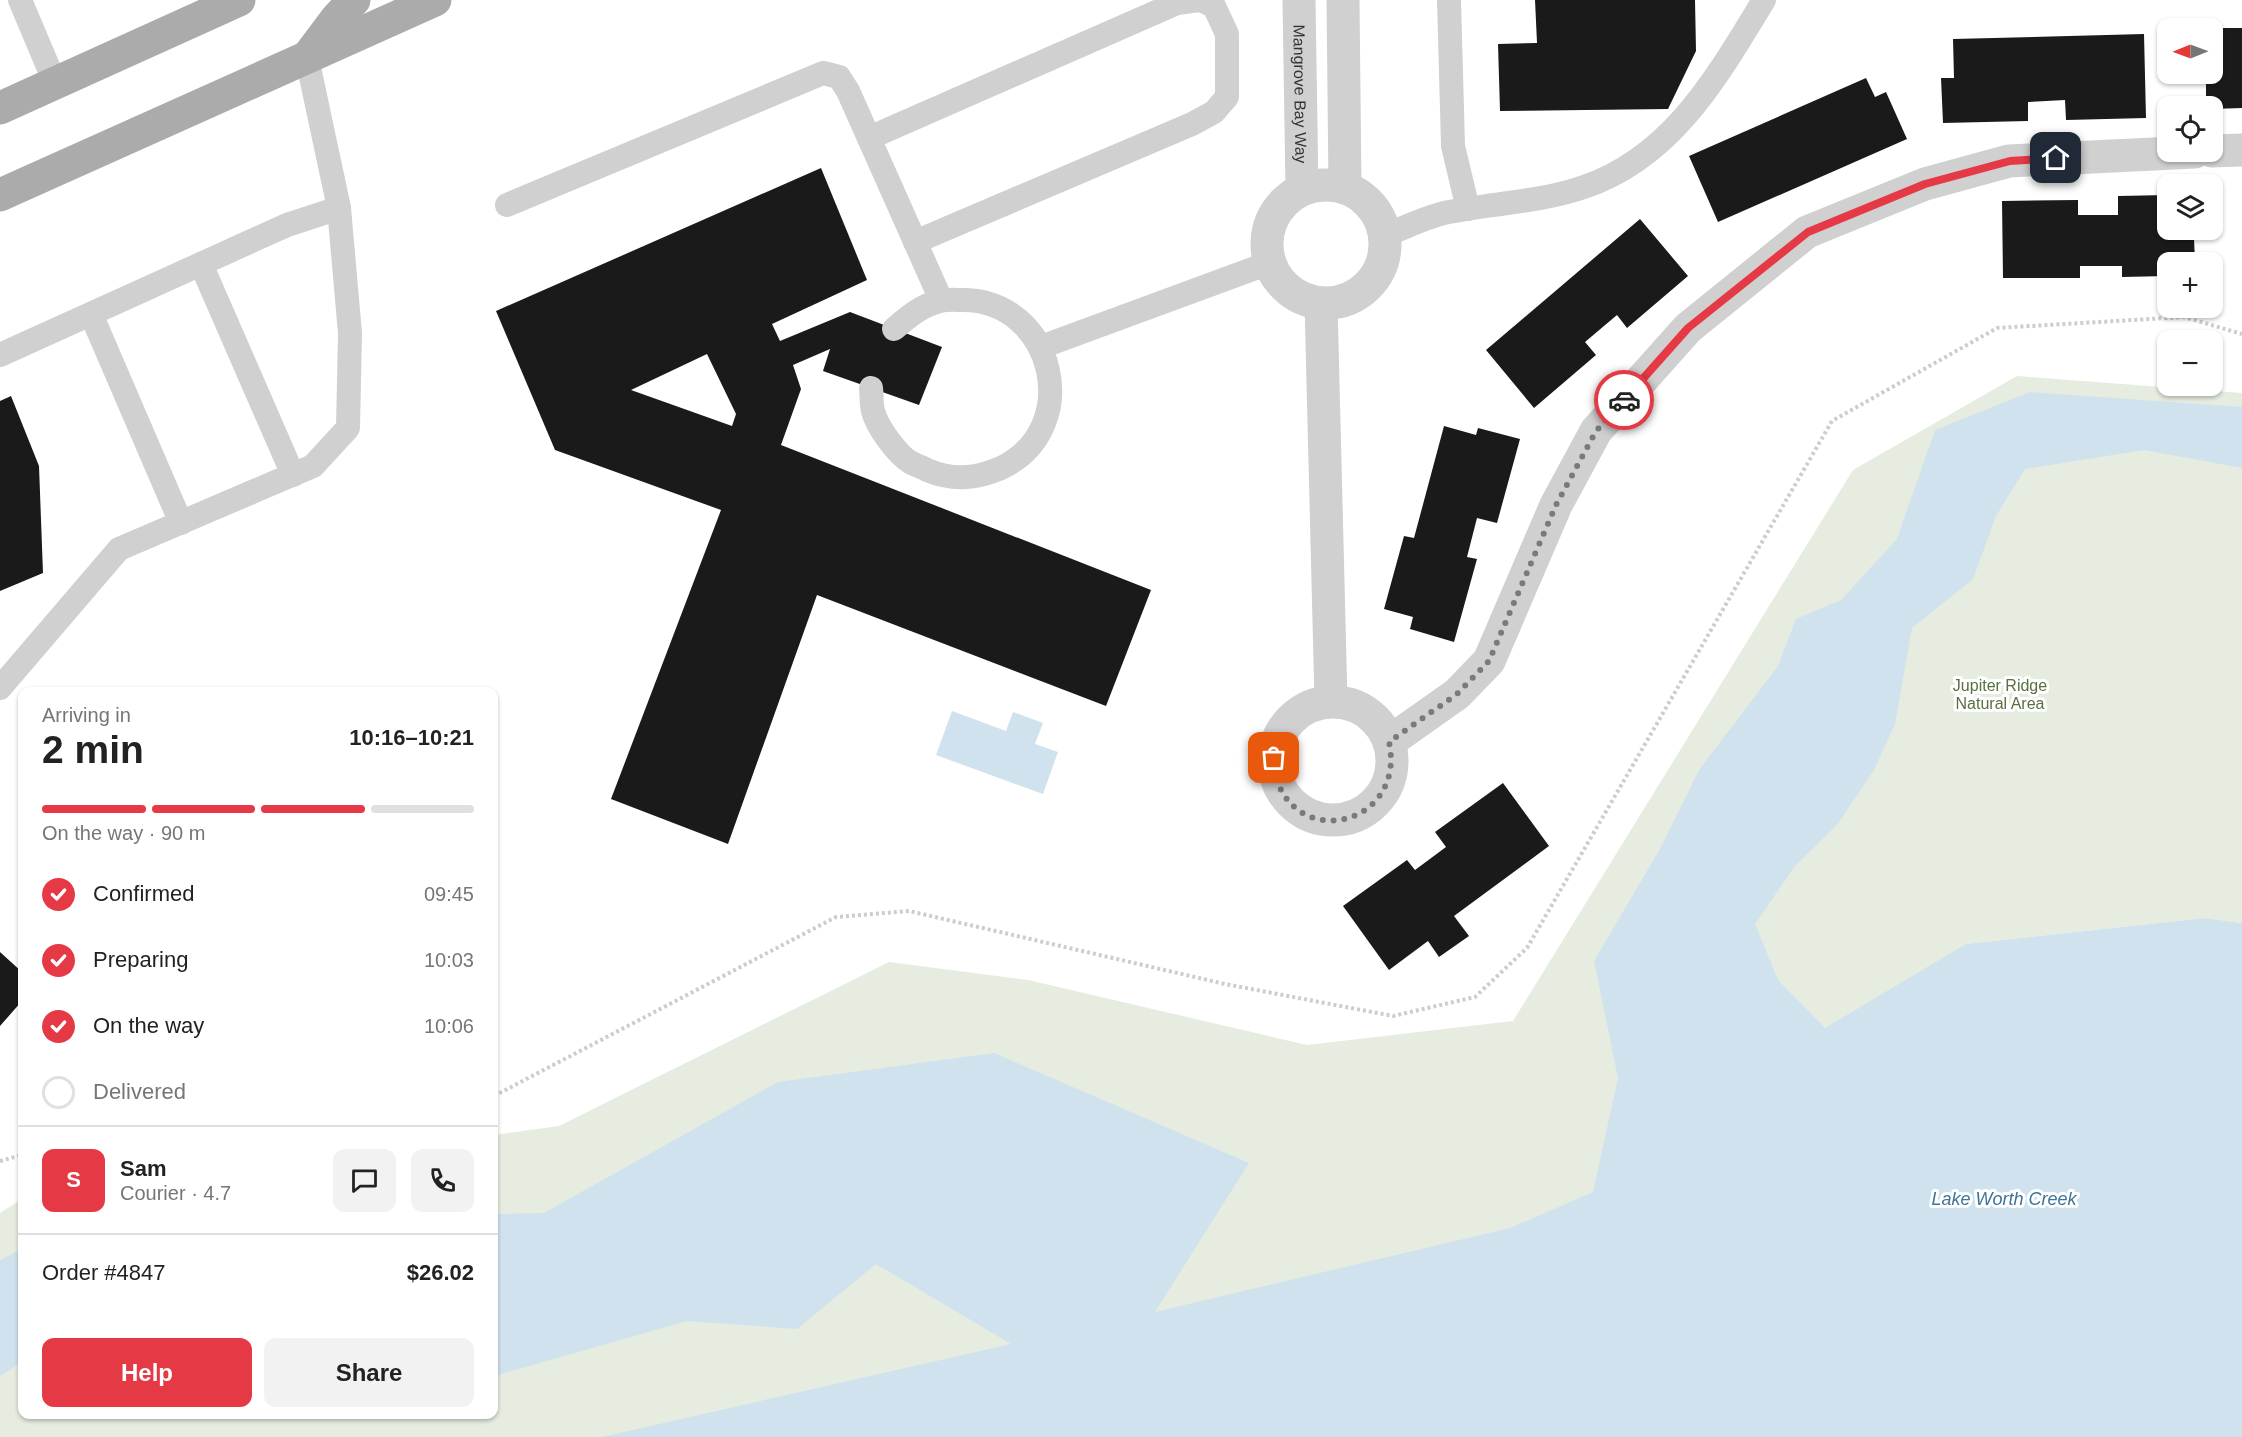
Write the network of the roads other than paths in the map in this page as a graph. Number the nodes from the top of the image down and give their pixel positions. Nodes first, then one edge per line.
1 (20, 0) edge
2 (239, 0) edge
3 (354, 0) edge
4 (435, 0) edge
5 (1200, 0) edge
6 (1299, 0) edge
7 (1343, 0) edge
8 (1449, 0) edge
9 (1764, 0) edge
10 (307, 58) junction
11 (55, 83) junction
12 (0, 108) edge
13 (869, 138) junction
14 (2242, 150) edge
15 (2223, 151) edge
16 (2157, 154) edge
17 (1345, 187) junction
18 (1302, 189) junction
19 (0, 195) edge
20 (507, 205) dead end
21 (339, 208) junction
22 (1468, 209) junction
23 (1384, 235) junction
24 (915, 242) junction
25 (1269, 263) junction
26 (201, 264) junction
27 (941, 300) junction
28 (1322, 303) junction
29 (91, 314) junction
30 (894, 329) dead end
31 (1041, 347) junction
32 (0, 356) edge
33 (871, 388) dead end
34 (293, 475) junction
35 (181, 523) junction
36 (0, 688) edge
37 (1331, 701) junction
38 (1389, 742) junction

1 - 11 lane
2 - 11 main road
3 - 10 main road
4 - 10 main road
5 - 13 lane
5 - 24 lane
6 - 18 street, Mangrove Bay Way
7 - 17 street
8 - 22 lane
9 - 22 lane
10 - 19 main road
10 - 21 lane
11 - 12 main road
13 - 20 lane
13 - 24 lane
14 - 15 street
16 - 38 street
17 - 18 street
17 - 23 street
18 - 25 street
21 - 26 lane
21 - 34 lane
22 - 23 lane
23 - 28 street
24 - 27 lane
25 - 28 street
25 - 31 lane
26 - 29 lane
26 - 34 lane
27 - 30 lane
27 - 31 lane
28 - 37 street
29 - 32 lane
29 - 35 lane
31 - 33 lane
34 - 35 lane
35 - 36 lane
37 - 38 street
37 - 38 street

